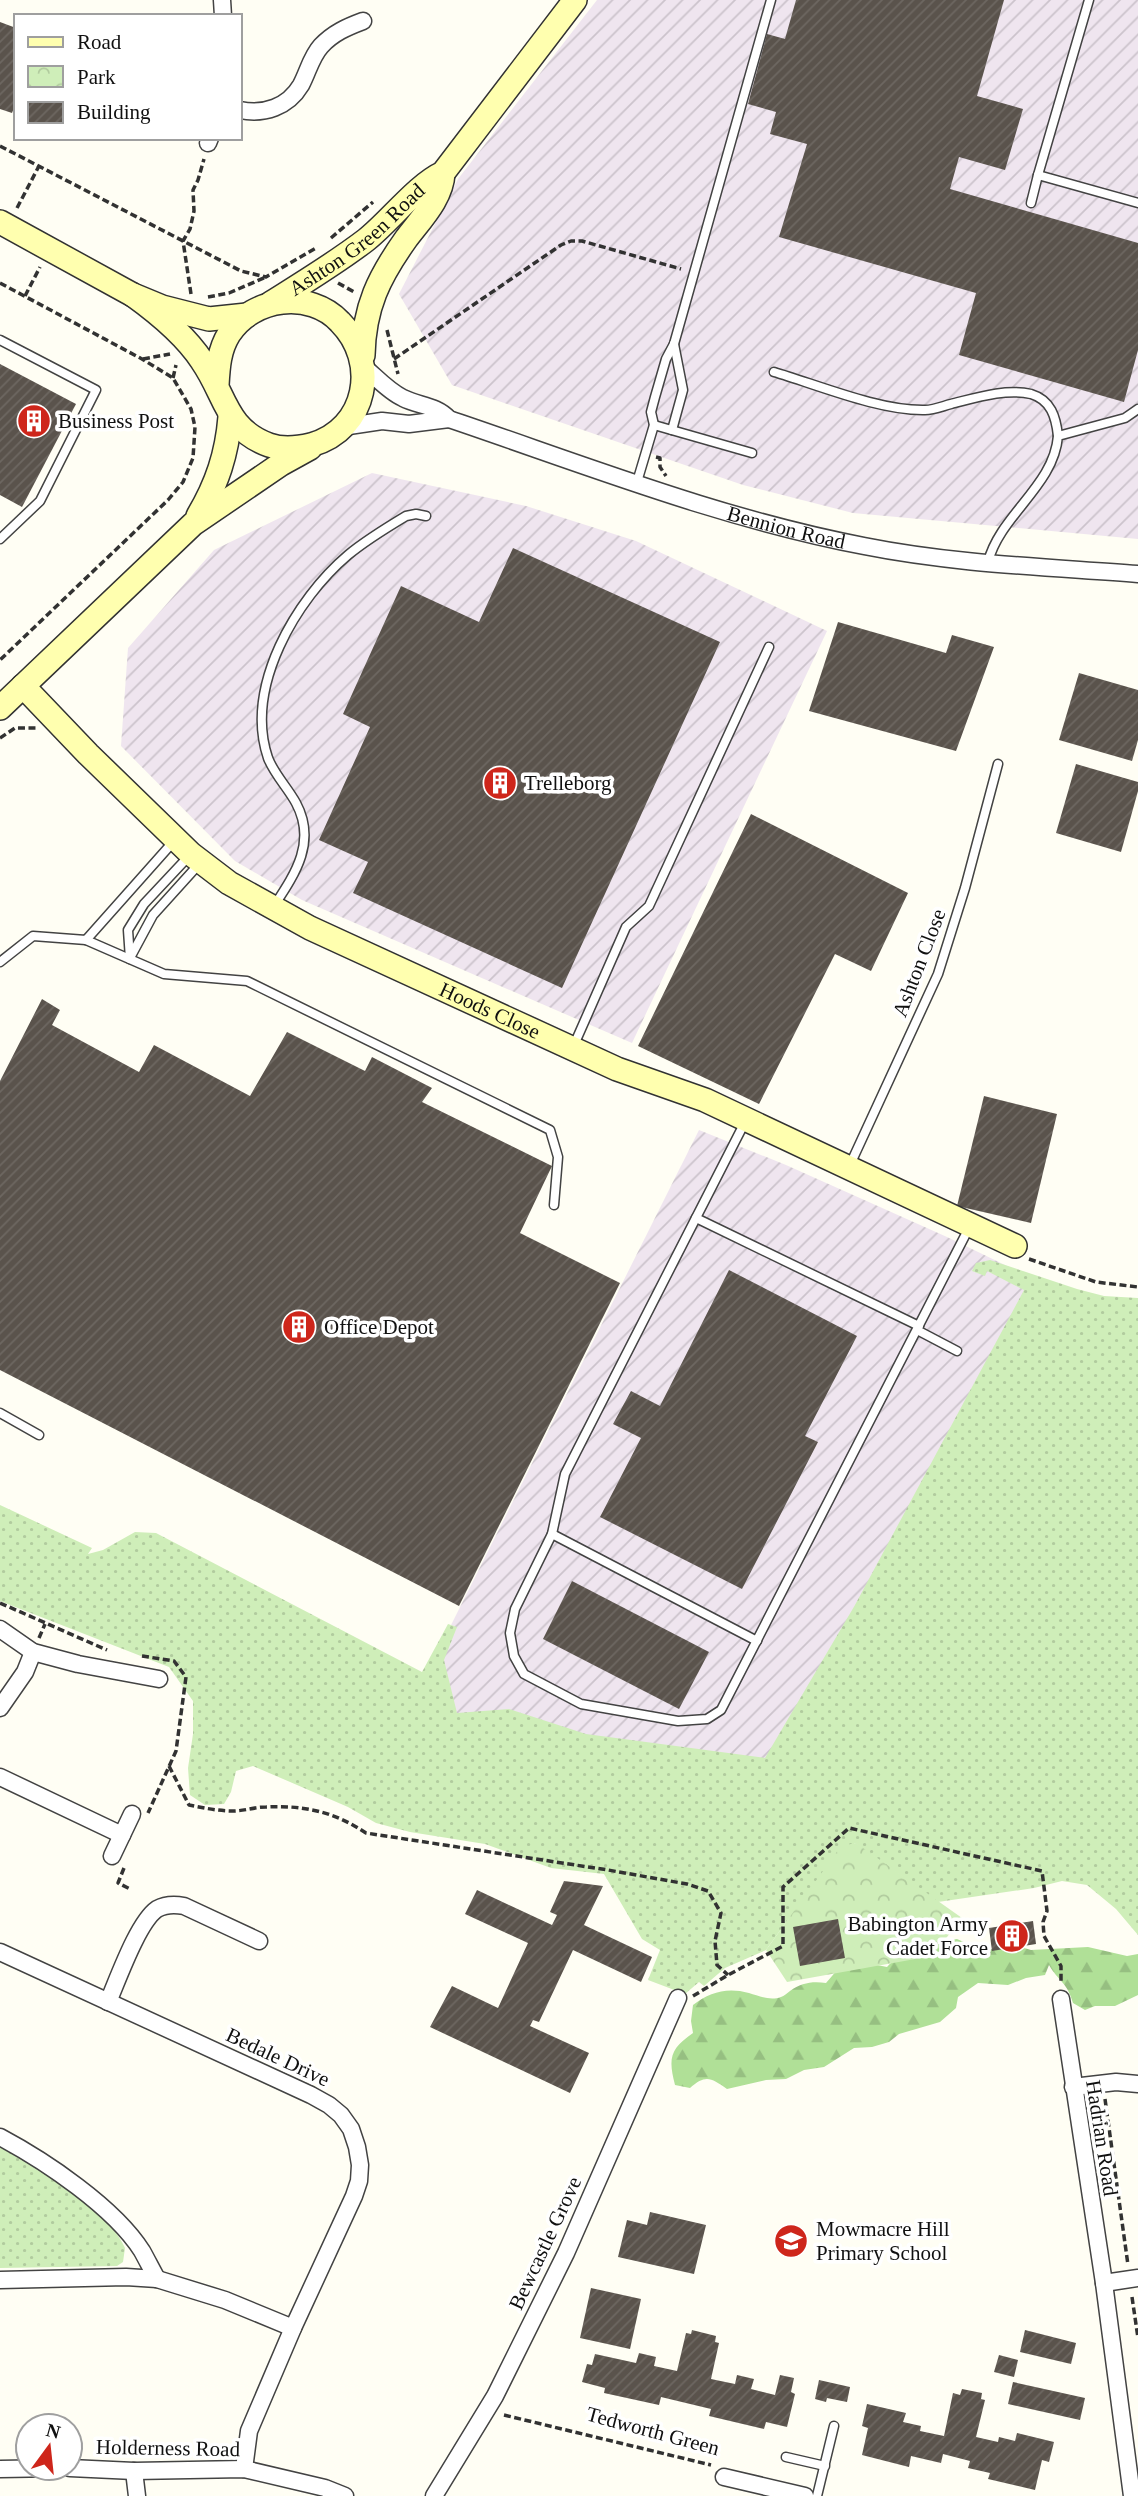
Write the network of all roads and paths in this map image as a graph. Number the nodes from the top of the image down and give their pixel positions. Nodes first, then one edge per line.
1 (575, 0) edge
2 (771, 0) edge
3 (1089, 0) edge
4 (363, 21) dead end
5 (242, 110) edge
6 (209, 141) edge
7 (0, 146) edge
8 (38, 166) junction
9 (443, 173) junction
10 (1038, 175) junction
11 (375, 201) dead end
12 (1031, 203) dead end
13 (1138, 203) edge
14 (3, 224) edge
15 (183, 241) junction
16 (327, 241) dead end
17 (317, 247) dead end
18 (48, 249) junction
19 (694, 272) junction
20 (266, 277) junction
21 (0, 283) edge
22 (133, 295) junction
23 (25, 296) junction
24 (204, 297) dead end
25 (270, 304) junction
26 (247, 315) junction
27 (0, 340) edge
28 (674, 344) junction
29 (179, 352) dead end
30 (142, 359) junction
31 (394, 359) dead end
32 (363, 363) junction
33 (774, 372) dead end
34 (184, 373) dead end
35 (173, 378) junction
36 (217, 385) junction
37 (1138, 409) edge
38 (230, 417) junction
39 (449, 419) junction
40 (654, 425) junction
41 (342, 428) junction
42 (672, 430) junction
43 (1058, 436) junction
44 (321, 442) junction
45 (752, 453) dead end
46 (637, 482) junction
47 (426, 516) dead end
48 (192, 524) junction
49 (0, 539) edge
50 (988, 562) junction
51 (1138, 574) edge
52 (769, 647) dead end
53 (0, 660) edge
54 (23, 687) junction
55 (0, 708) edge
56 (998, 764) dead end
57 (189, 852) junction
58 (273, 909) junction
59 (86, 940) junction
60 (130, 959) junction
61 (0, 962) edge
62 (572, 1048) junction
63 (746, 1120) junction
64 (849, 1167) junction
65 (554, 1205) dead end
66 (696, 1218) junction
67 (970, 1226) junction
68 (1015, 1246) joint
69 (1138, 1287) edge
70 (918, 1328) junction
71 (957, 1351) dead end
72 (0, 1413) edge
73 (39, 1435) dead end
74 (552, 1534) junction
75 (0, 1603) edge
76 (0, 1629) edge
77 (757, 1641) junction
78 (110, 1651) dead end
79 (33, 1652) junction
80 (135, 1656) dead end
81 (159, 1679) dead end
82 (0, 1708) edge
83 (169, 1766) junction
84 (0, 1777) edge
85 (139, 1815) joint
86 (122, 1835) junction
87 (119, 1859) joint
88 (130, 1889) dead end
89 (259, 1941) dead end
90 (0, 1952) edge
91 (728, 1975) junction
92 (678, 1998) joint
93 (1061, 1999) joint
94 (108, 2001) junction
95 (1102, 2083) junction
96 (1138, 2084) edge
97 (1073, 2087) junction
98 (0, 2137) edge
99 (157, 2279) junction
100 (1134, 2279) edge
101 (0, 2280) edge
102 (1104, 2283) junction
103 (293, 2328) junction
104 (1138, 2339) edge
105 (486, 2410) junction
106 (834, 2426) dead end
107 (786, 2457) dead end
108 (825, 2466) junction
109 (84, 2469) edge
110 (244, 2469) junction
111 (134, 2471) junction
112 (724, 2477) joint
113 (137, 2496) edge
114 (345, 2496) edge
115 (434, 2496) edge
116 (805, 2496) edge
117 (817, 2496) edge
118 (1135, 2496) edge

1 - 9 street, Ashton Green Road
2 - 19 lane
3 - 10 lane
4 - 5 street
6 - 15 path
7 - 8 path
8 - 14 path
8 - 15 path
9 - 25 street, Ashton Green Road
9 - 32 street, Ashton Green Road
10 - 12 lane
10 - 13 lane
11 - 16 path
14 - 18 street
15 - 20 path
17 - 20 path
18 - 22 street
18 - 23 path
19 - 28 lane
19 - 31 path
20 - 24 path
21 - 23 path
22 - 26 street
22 - 36 street
23 - 30 path
25 - 26 street
25 - 32 street
26 - 36 street
27 - 49 lane
28 - 40 lane
28 - 42 lane
29 - 30 path
30 - 35 path
32 - 39 street, Bennion Road
32 - 41 street
33 - 43 lane
34 - 35 path
35 - 53 path
36 - 38 street
37 - 43 lane
38 - 44 street
38 - 48 street
39 - 41 street, Bennion Road
39 - 46 street, Bennion Road
40 - 42 lane
40 - 46 lane
41 - 44 street
42 - 45 lane
43 - 50 lane
44 - 48 street
46 - 50 street, Bennion Road
47 - 58 lane
48 - 54 street
50 - 51 street, Bennion Road
52 - 62 lane
54 - 55 street
54 - 57 street, Hoods Close
56 - 64 lane, Ashton Close
57 - 58 street, Hoods Close
57 - 59 lane
57 - 60 lane
57 - 60 lane
58 - 62 street, Hoods Close
59 - 60 lane
59 - 61 lane
60 - 65 lane
62 - 63 street, Hoods Close
63 - 64 street, Hoods Close
63 - 66 lane
64 - 67 street, Hoods Close
66 - 70 lane
66 - 74 lane
67 - 68 street, Hoods Close
67 - 70 lane
68 - 69 path
70 - 71 lane
70 - 77 lane
72 - 73 lane
74 - 77 lane
74 - 77 lane
75 - 78 path
76 - 79 street
79 - 81 street
79 - 82 street
80 - 83 path
83 - 85 path
83 - 91 path
84 - 86 street
85 - 86 street
86 - 87 street
87 - 88 path
89 - 94 street
90 - 94 street, Bedale Drive
91 - 92 path
91 - 93 path
92 - 105 street, Bewcastle Grove
93 - 97 street, Hadrian Road
94 - 103 street, Bedale Drive
95 - 96 street
95 - 97 street
95 - 100 path
97 - 102 street, Hadrian Road
98 - 99 street
99 - 101 street
99 - 103 street
100 - 102 street
100 - 104 path
102 - 118 street, Hadrian Road
103 - 110 street, Bedale Drive
105 - 112 path, Tedworth Green
105 - 115 street, Bewcastle Grove
106 - 108 lane
107 - 108 lane
108 - 117 lane
109 - 111 street, Holderness Road
110 - 111 street, Holderness Road
110 - 114 street, Holderness Road
111 - 113 street
112 - 116 street, Tedworth Green

